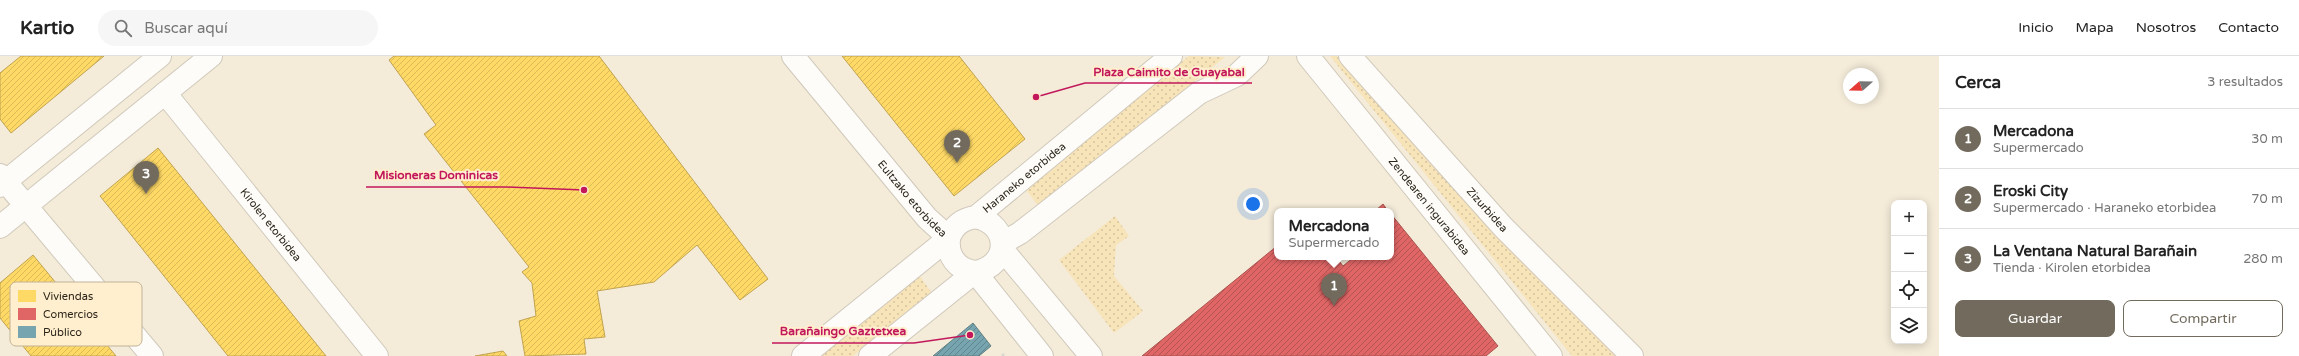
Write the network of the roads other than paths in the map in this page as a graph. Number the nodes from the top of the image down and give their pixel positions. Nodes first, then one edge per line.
1 (160, 56) edge
2 (211, 56) edge
3 (793, 56) edge
4 (1171, 56) edge
5 (1257, 56) edge
6 (1308, 56) edge
7 (1350, 56) edge
8 (165, 93) junction
9 (2, 181) edge
10 (26, 206) junction
11 (976, 217) junction
12 (0, 227) edge
13 (949, 238) junction
14 (1002, 246) junction
15 (975, 272) junction
16 (90, 282) edge
17 (142, 344) edge
18 (152, 356) edge
19 (377, 356) edge
20 (804, 356) edge
21 (870, 356) edge
22 (1042, 356) edge
23 (1091, 356) edge
24 (1550, 356) edge
25 (1632, 356) edge

1 - 9 street
2 - 8 street
3 - 13 street, Eultzako etorbidea
4 - 11 street, Haraneko etorbidea
5 - 14 street
6 - 24 street, Zendearen ingurabidea
7 - 25 street, Zizurbidea
8 - 10 street
8 - 19 street, Kirolen etorbidea
9 - 10 street
10 - 12 street
10 - 16 street
11 - 13 street, Haraneko etorbidea
11 - 14 street
13 - 15 street, Eultzako etorbidea
13 - 20 street, Haraneko etorbidea
14 - 15 street
14 - 23 street
15 - 21 street
15 - 22 street, Eultzako etorbidea
17 - 18 street

